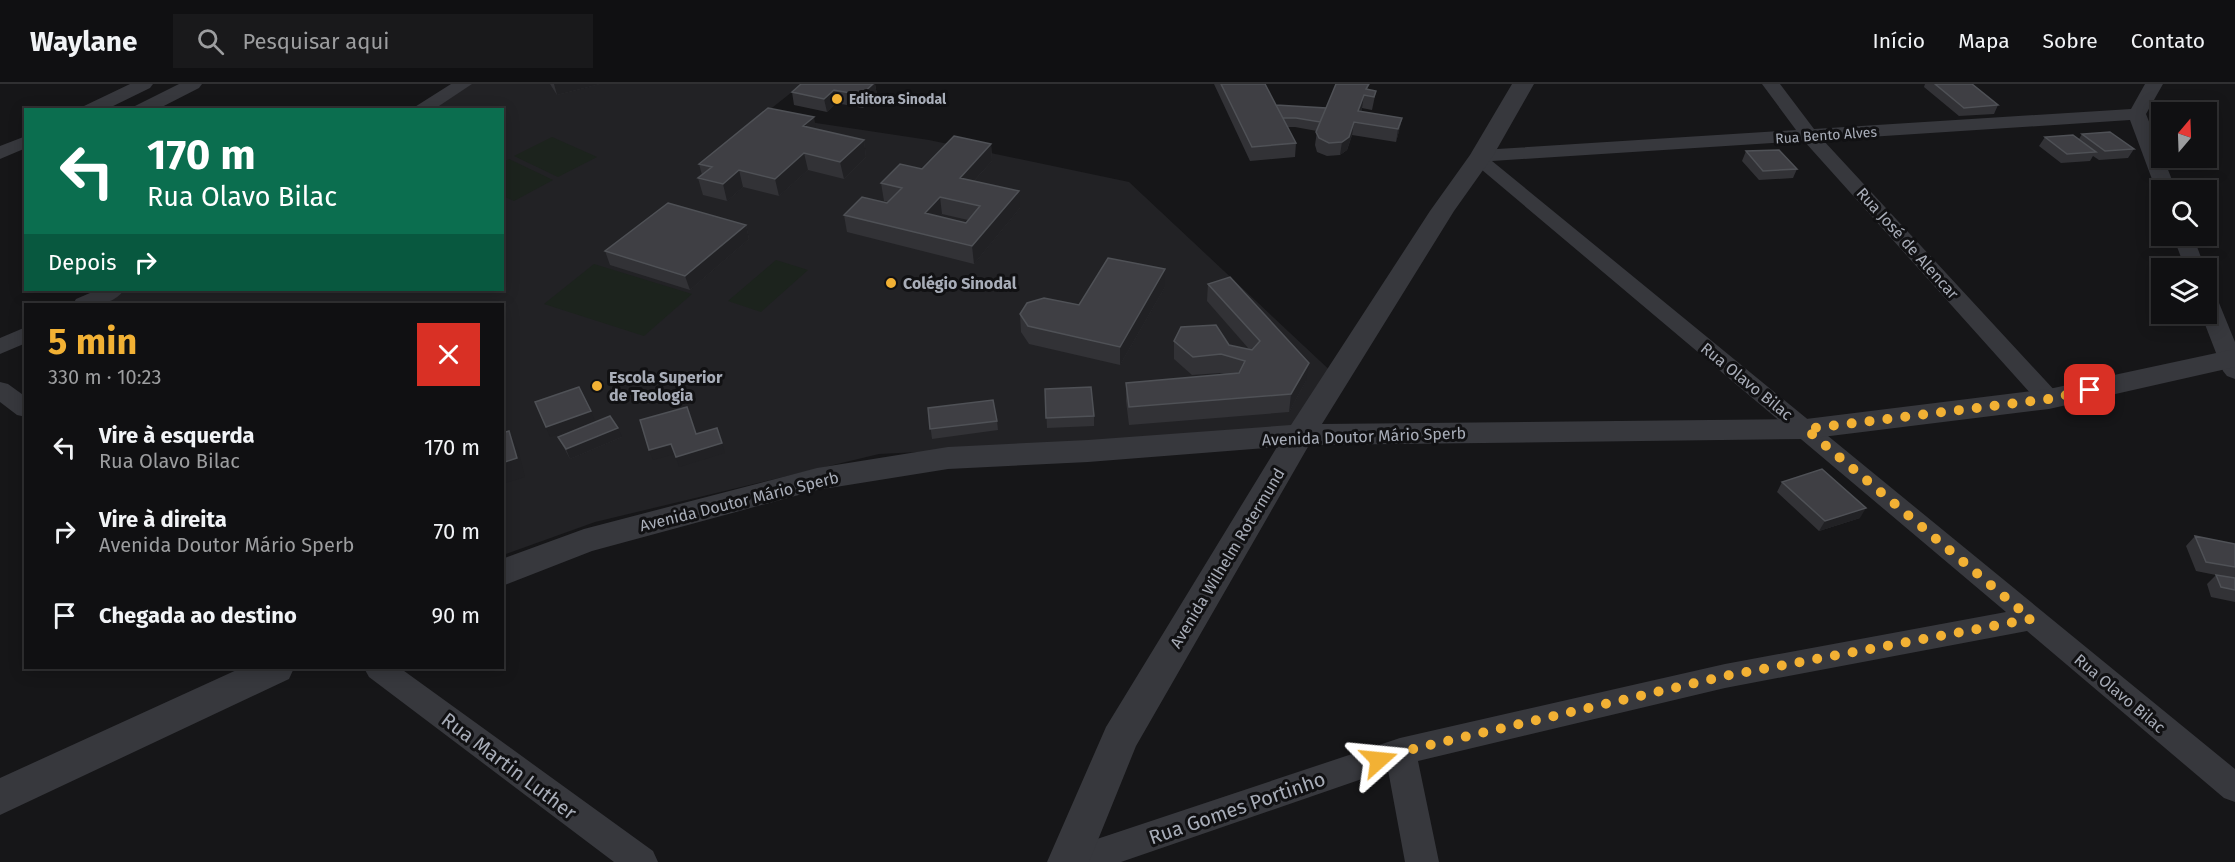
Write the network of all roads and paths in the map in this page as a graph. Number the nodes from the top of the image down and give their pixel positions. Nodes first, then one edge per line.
1 (144, 84) edge
2 (193, 84) edge
3 (463, 84) edge
4 (1523, 84) edge
5 (1770, 84) edge
6 (2154, 84) edge
7 (94, 108) edge
8 (145, 108) edge
9 (422, 108) edge
10 (2136, 114) junction
11 (1810, 136) junction
12 (24, 142) edge
13 (0, 153) edge
14 (1480, 158) junction
15 (2162, 180) edge
16 (111, 291) edge
17 (86, 303) edge
18 (2217, 324) edge
19 (24, 335) edge
20 (0, 346) edge
21 (2233, 363) edge
22 (0, 390) edge
23 (2049, 399) junction
24 (24, 408) edge
25 (1806, 429) junction
26 (1300, 435) junction
27 (504, 572) edge
28 (2031, 619) junction
29 (274, 669) edge
30 (380, 669) edge
31 (1400, 752) junction
32 (2235, 788) edge
33 (0, 797) edge
34 (641, 862) edge
35 (1068, 862) edge
36 (1076, 862) edge
37 (1422, 862) edge

1 - 7 street
2 - 8 street
3 - 9 street
4 - 14 street, Avenida Wilhelm Rotermund
5 - 11 street, Rua José de Alencar
6 - 10 street
10 - 11 street, Rua Bento Alves
10 - 15 street
11 - 14 street, Rua Bento Alves
11 - 23 street, Rua José de Alencar
12 - 13 street
14 - 25 street, Rua Olavo Bilac
14 - 26 street, Avenida Wilhelm Rotermund
16 - 17 street
18 - 21 street
19 - 20 street
21 - 23 street, Avenida Doutor Mário Sperb
22 - 24 street
23 - 25 street, Avenida Doutor Mário Sperb
25 - 26 street, Avenida Doutor Mário Sperb
25 - 28 street, Rua Olavo Bilac
26 - 27 street, Avenida Doutor Mário Sperb
26 - 35 street, Avenida Wilhelm Rotermund
28 - 31 street, Rua Gomes Portinho
28 - 32 street, Rua Olavo Bilac
29 - 33 street
30 - 34 street, Rua Martin Luther
31 - 36 street, Rua Gomes Portinho
31 - 37 street

